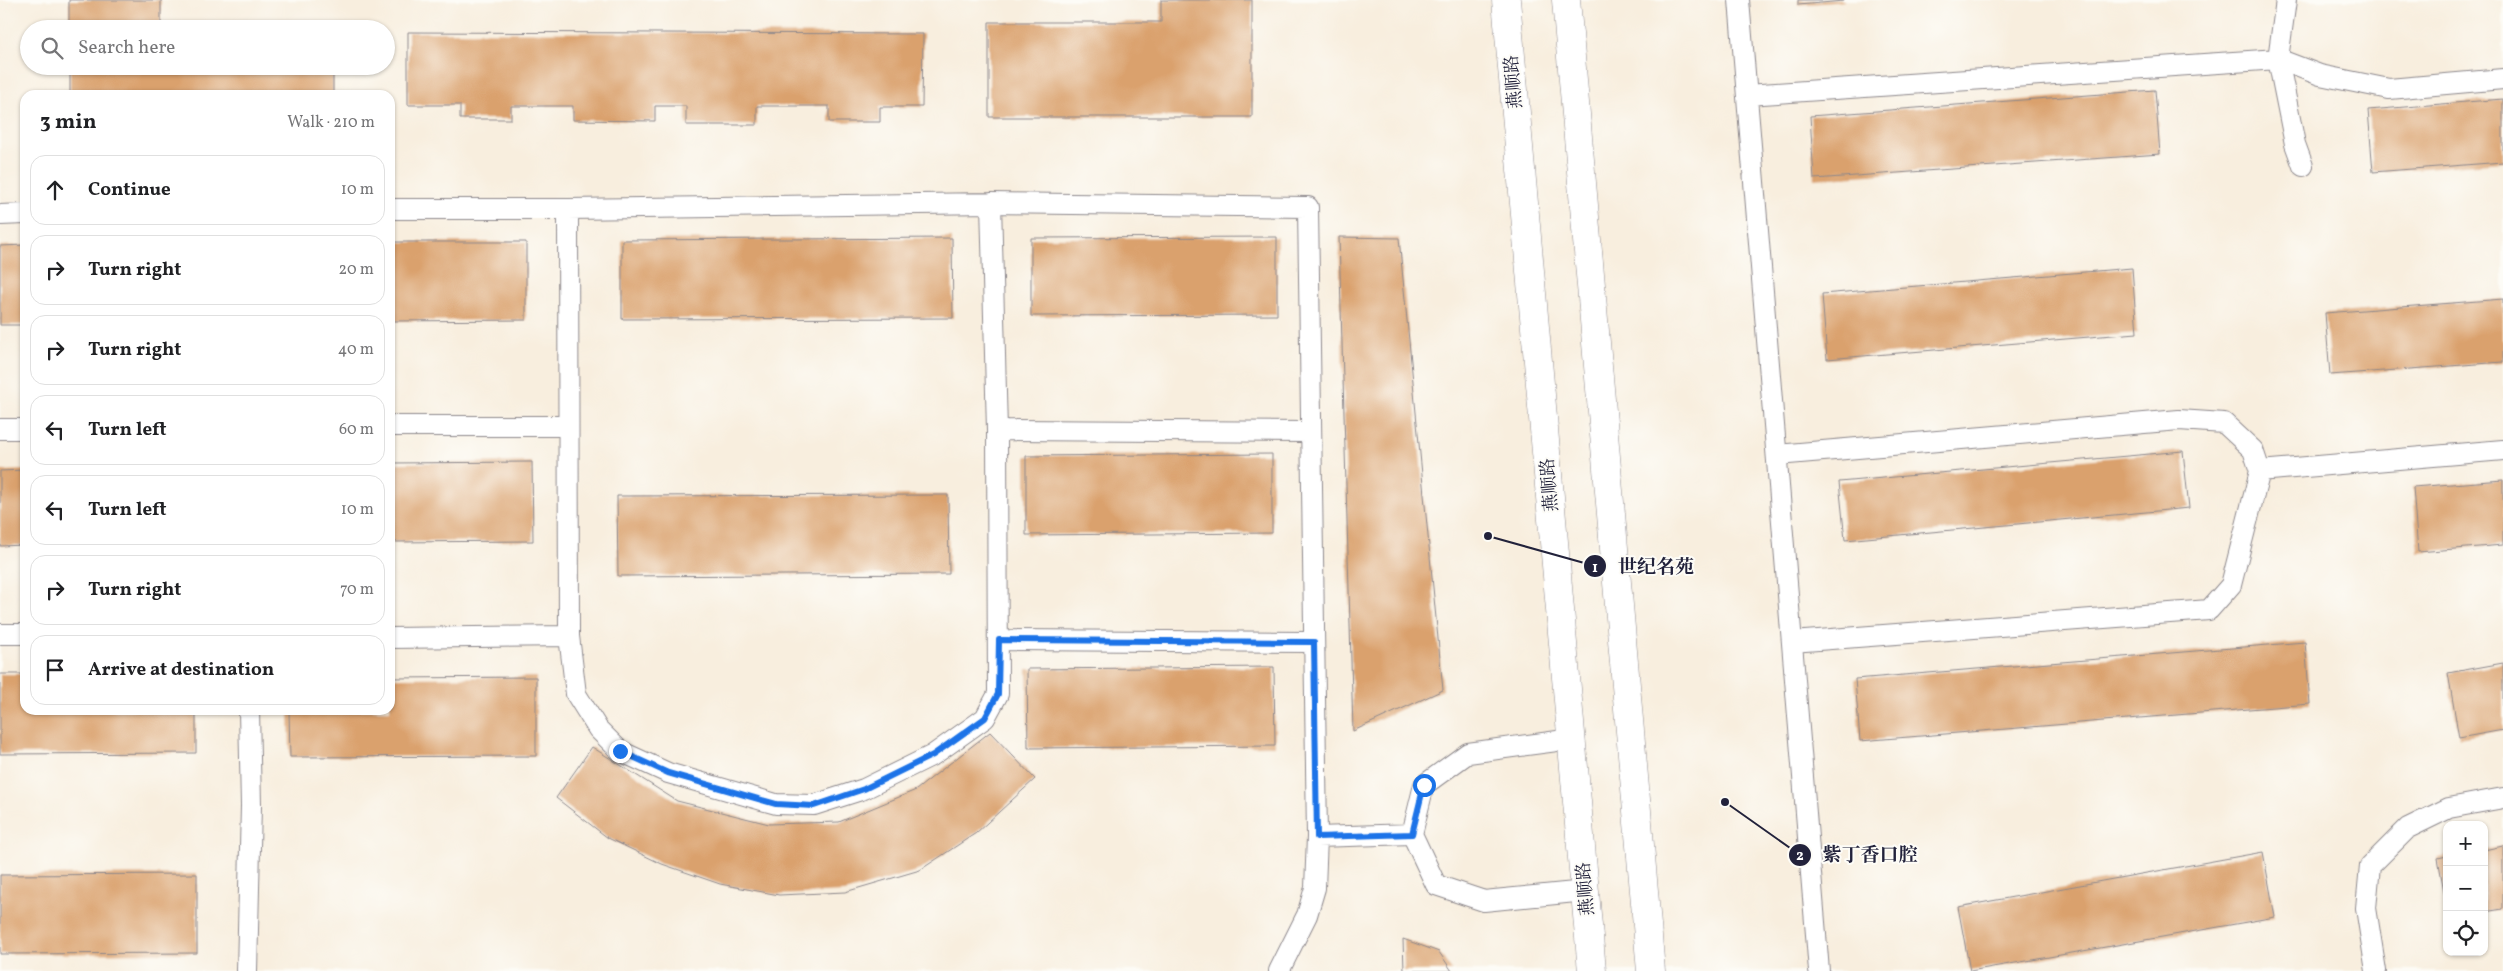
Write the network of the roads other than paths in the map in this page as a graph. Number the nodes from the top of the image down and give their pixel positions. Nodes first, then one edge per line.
1 (1506, 0) edge
2 (1566, 0) edge
3 (1739, 0) edge
4 (2286, 0) edge
5 (2278, 59) junction
6 (2503, 79) edge
7 (1747, 95) junction
8 (2303, 166) dead end
9 (991, 203) junction
10 (395, 209) edge
11 (568, 209) junction
12 (20, 214) edge
13 (0, 215) edge
14 (395, 426) edge
15 (568, 426) junction
16 (0, 429) edge
17 (20, 429) edge
18 (997, 430) junction
19 (1152, 431) dead end
20 (1311, 432) junction
21 (2503, 450) edge
22 (1777, 455) junction
23 (2260, 471) junction
24 (0, 634) edge
25 (20, 634) edge
26 (569, 636) junction
27 (395, 638) edge
28 (999, 640) junction
29 (1314, 642) junction
30 (1792, 642) junction
31 (250, 715) edge
32 (1572, 738) junction
33 (2503, 798) edge
34 (1412, 834) junction
35 (1317, 837) junction
36 (1585, 891) junction
37 (1536, 896) dead end
38 (247, 971) edge
39 (1279, 971) edge
40 (1592, 971) edge
41 (1651, 971) edge
42 (1819, 971) edge
43 (2376, 971) edge

1 - 32 main road, 燕顺路
2 - 41 main road
3 - 7 lane
4 - 5 lane
5 - 6 lane
5 - 7 lane
5 - 8 lane
7 - 22 lane
9 - 11 lane
9 - 18 lane
9 - 20 lane
10 - 11 lane
11 - 15 lane
12 - 13 lane
14 - 15 lane
15 - 26 lane
16 - 17 lane
18 - 20 lane
18 - 28 lane
19 - 20 lane
20 - 29 lane
21 - 23 lane
22 - 23 lane
22 - 30 lane
23 - 30 lane
24 - 25 lane
26 - 27 lane
26 - 28 lane
28 - 29 lane
29 - 35 lane
30 - 42 lane
31 - 38 lane
32 - 34 lane
32 - 36 main road, 燕顺路
33 - 43 lane
34 - 35 lane
34 - 36 lane
35 - 39 lane
36 - 37 lane
36 - 40 main road, 燕顺路

